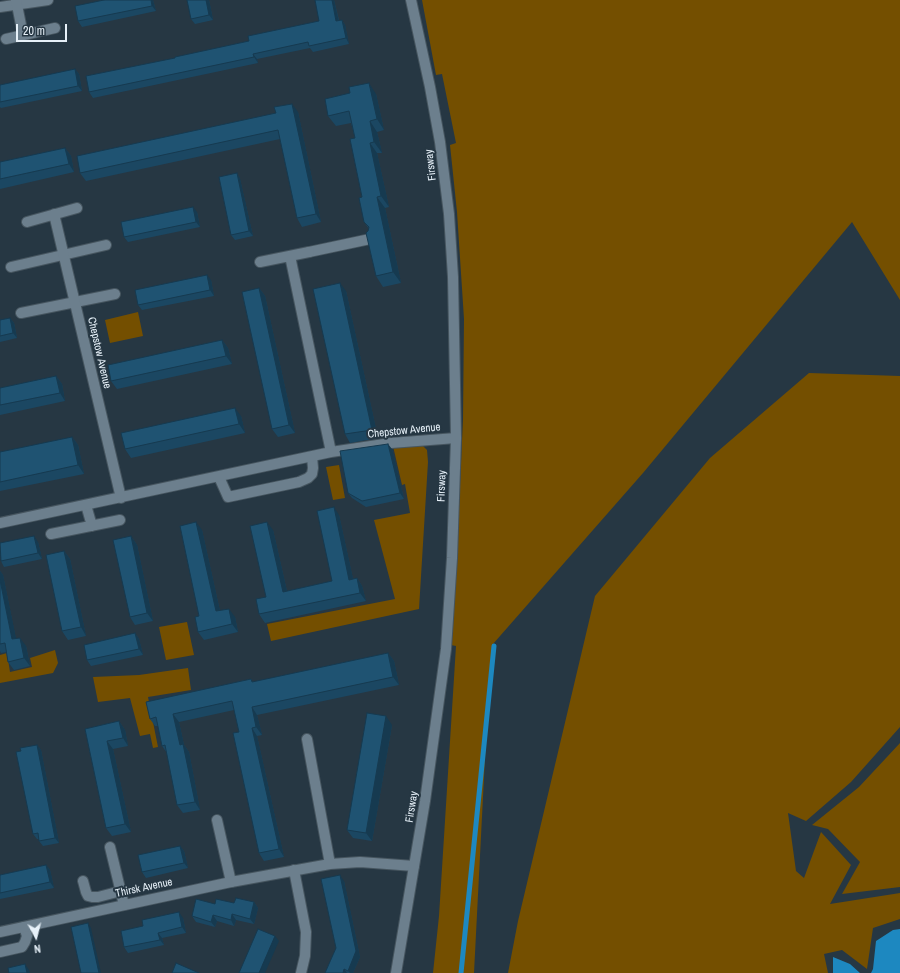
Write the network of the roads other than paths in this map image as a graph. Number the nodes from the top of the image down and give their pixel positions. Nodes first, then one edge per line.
1 (48, 0) edge
2 (410, 0) edge
3 (17, 3) edge
4 (0, 7) edge
5 (54, 28) dead end
6 (24, 35) junction
7 (6, 39) dead end
8 (77, 208) dead end
9 (54, 214) junction
10 (27, 222) dead end
11 (370, 239) edge
12 (106, 246) dead end
13 (64, 254) junction
14 (290, 256) junction
15 (260, 262) dead end
16 (11, 267) dead end
17 (115, 294) dead end
18 (75, 302) junction
19 (21, 313) dead end
20 (456, 438) junction
21 (331, 452) junction
22 (312, 457) junction
23 (219, 477) junction
24 (121, 498) junction
25 (86, 505) junction
26 (120, 520) dead end
27 (0, 523) edge
28 (92, 526) junction
29 (51, 534) dead end
30 (307, 739) dead end
31 (217, 820) dead end
32 (110, 847) dead end
33 (330, 864) junction
34 (414, 866) junction
35 (294, 870) junction
36 (82, 881) dead end
37 (231, 882) junction
38 (121, 891) junction
39 (124, 905) junction
40 (24, 927) junction
41 (0, 932) edge
42 (0, 952) edge
43 (301, 973) edge
44 (396, 973) edge

1 - 3 street
2 - 20 street, Firsway
3 - 4 street
3 - 6 street
5 - 6 street
6 - 7 street
8 - 9 street
9 - 10 street
9 - 13 street, Chepstow Avenue
11 - 14 street
12 - 13 street
13 - 16 street
13 - 18 street, Chepstow Avenue
14 - 15 street
14 - 21 street
17 - 18 street
18 - 19 street
18 - 24 street, Chepstow Avenue
20 - 21 street, Chepstow Avenue
20 - 34 street, Firsway
21 - 22 street, Chepstow Avenue
22 - 23 street, Chepstow Avenue
22 - 23 street
23 - 24 street, Chepstow Avenue
24 - 25 street, Chepstow Avenue
25 - 27 street, Chepstow Avenue
25 - 28 street
26 - 28 street
28 - 29 street
30 - 33 street
31 - 37 street
32 - 38 street
33 - 34 street, Thirsk Avenue
33 - 35 street, Thirsk Avenue
34 - 44 street, Firsway
35 - 37 street, Thirsk Avenue
35 - 43 street
36 - 38 street
37 - 39 street, Thirsk Avenue
38 - 39 street
39 - 40 street, Thirsk Avenue
40 - 41 street, Thirsk Avenue
40 - 42 street

